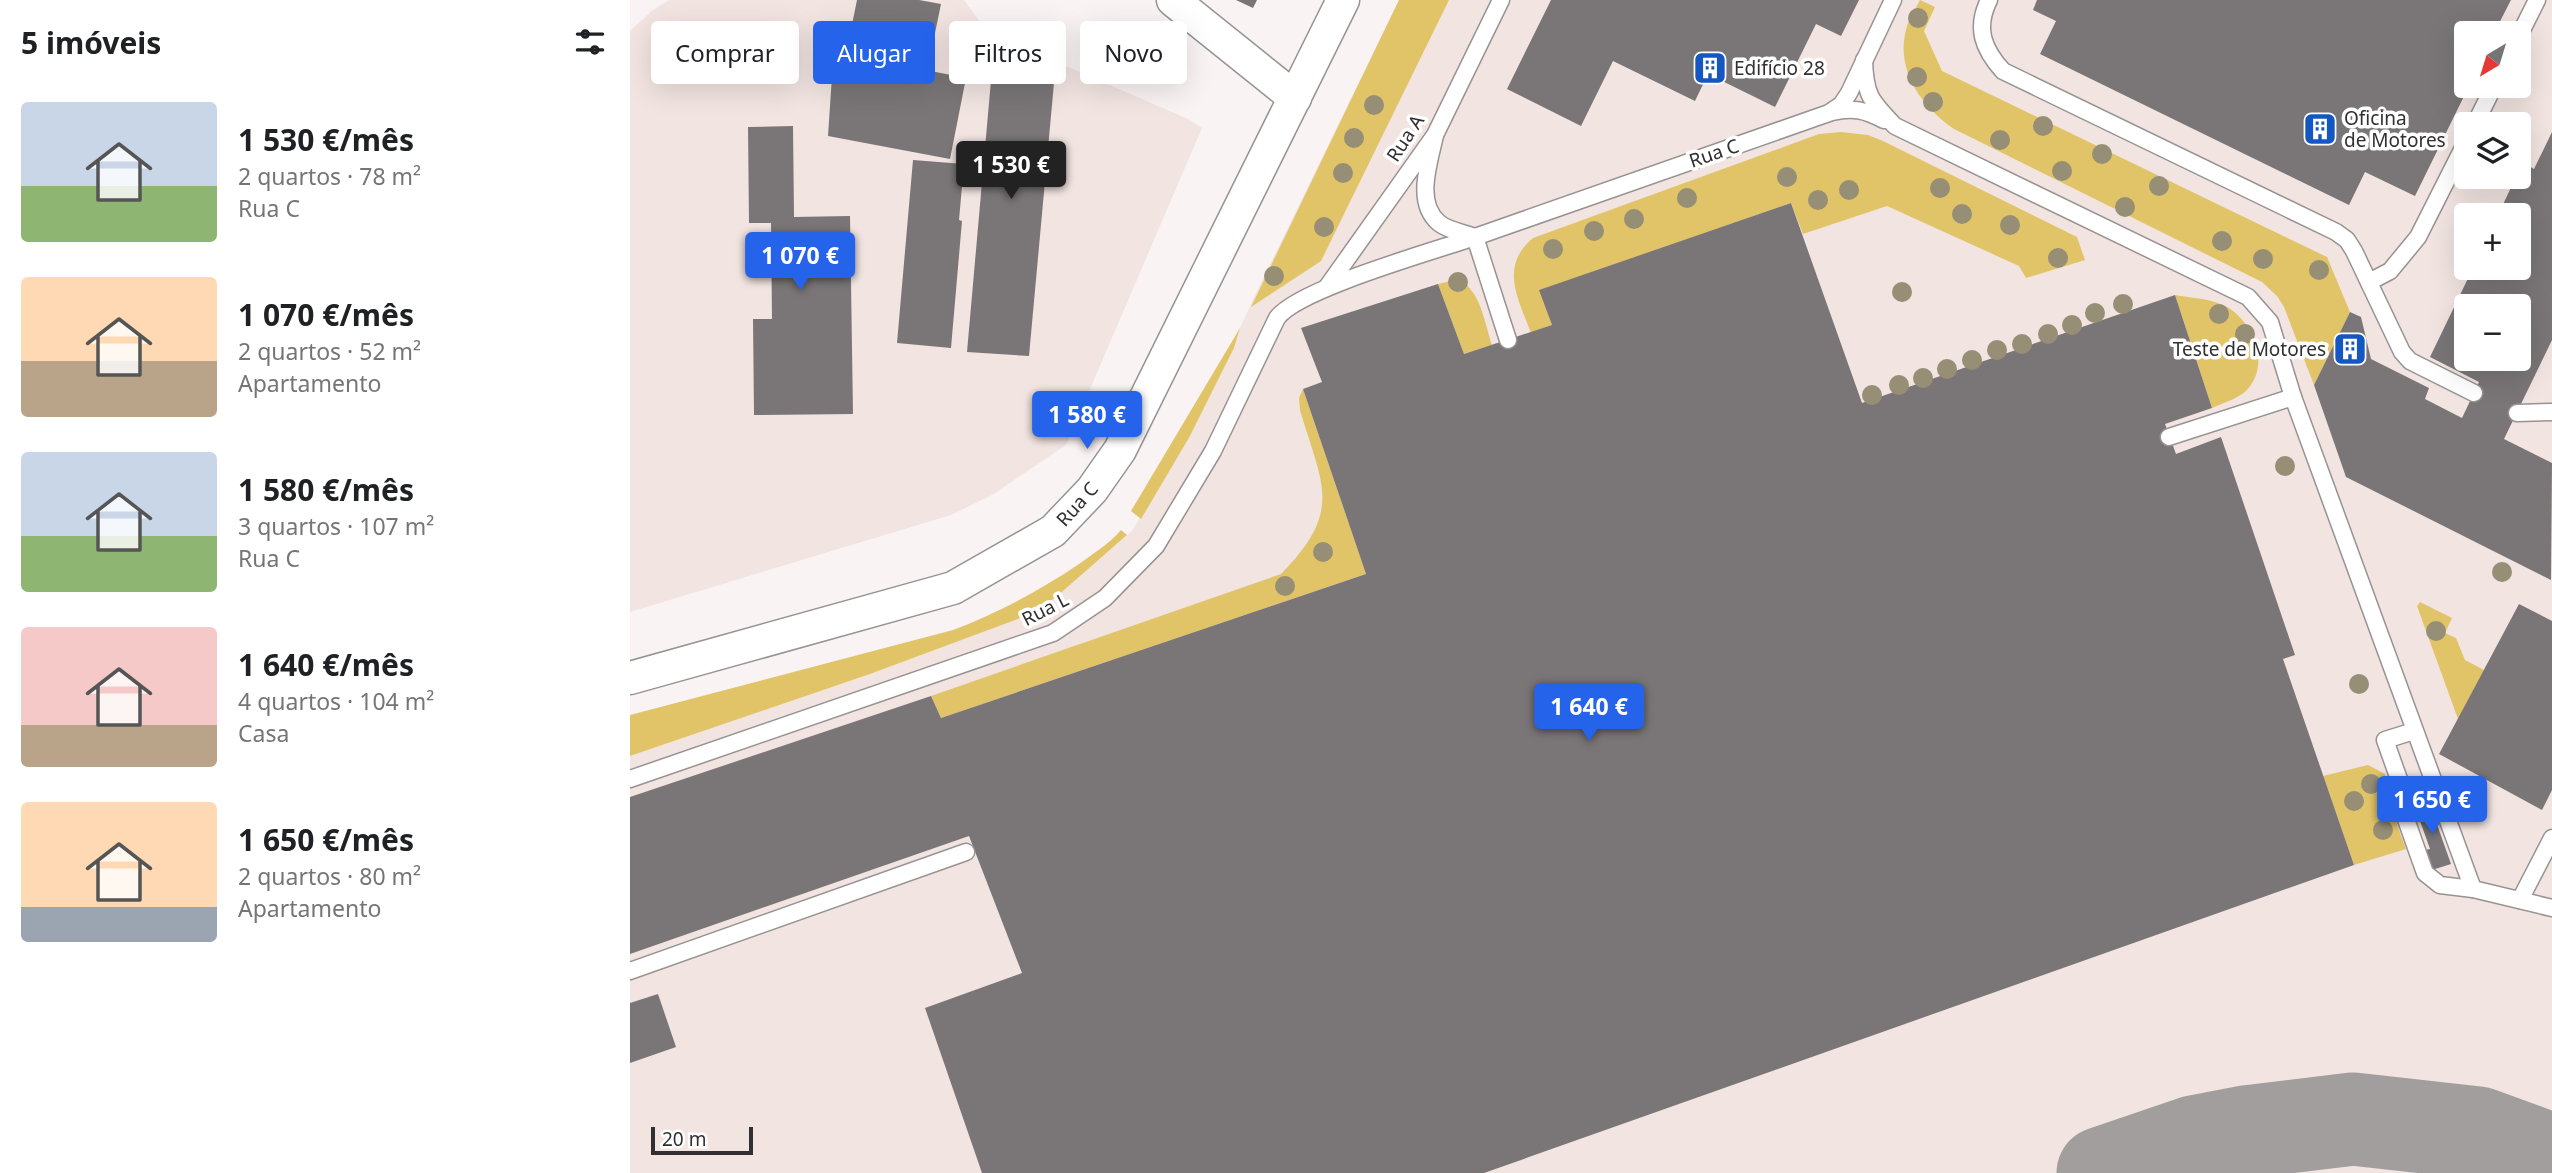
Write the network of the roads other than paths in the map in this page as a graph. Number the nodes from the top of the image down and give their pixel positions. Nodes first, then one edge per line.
1 (1173, 0) edge
2 (1343, 0) edge
3 (1500, 0) edge
4 (1893, 0) edge
5 (1989, 0) edge
6 (2537, 0) edge
7 (2526, 21) edge
8 (1864, 60) junction
9 (1295, 99) junction
10 (1829, 113) junction
11 (1895, 126) junction
12 (1435, 135) junction
13 (2454, 166) edge
14 (1475, 237) junction
15 (2369, 282) junction
16 (1327, 287) junction
17 (1508, 340) dead end
18 (2474, 393) dead end
19 (2293, 397) junction
20 (2552, 412) edge
21 (2517, 413) dead end
22 (2169, 437) dead end
23 (630, 678) edge
24 (2414, 731) junction
25 (630, 779) edge
26 (2552, 838) edge
27 (966, 852) dead end
28 (2473, 889) junction
29 (2520, 900) junction
30 (2552, 908) edge
31 (630, 971) edge

1 - 9 street
2 - 9 street, Rua C
3 - 12 lane, Rua A
4 - 8 lane, Rua C
5 - 15 lane
6 - 7 lane
8 - 10 lane, Rua C
8 - 11 lane
9 - 23 street, Rua C
10 - 11 lane
10 - 14 lane, Rua C
11 - 19 lane
12 - 14 lane
12 - 16 lane, Rua A
13 - 15 lane
14 - 16 lane, Rua C
14 - 17 lane
15 - 18 lane
16 - 25 lane, Rua L
19 - 22 lane
19 - 24 lane
20 - 21 lane
24 - 28 lane
24 - 28 lane
26 - 29 lane
27 - 31 lane
28 - 29 lane
29 - 30 lane

